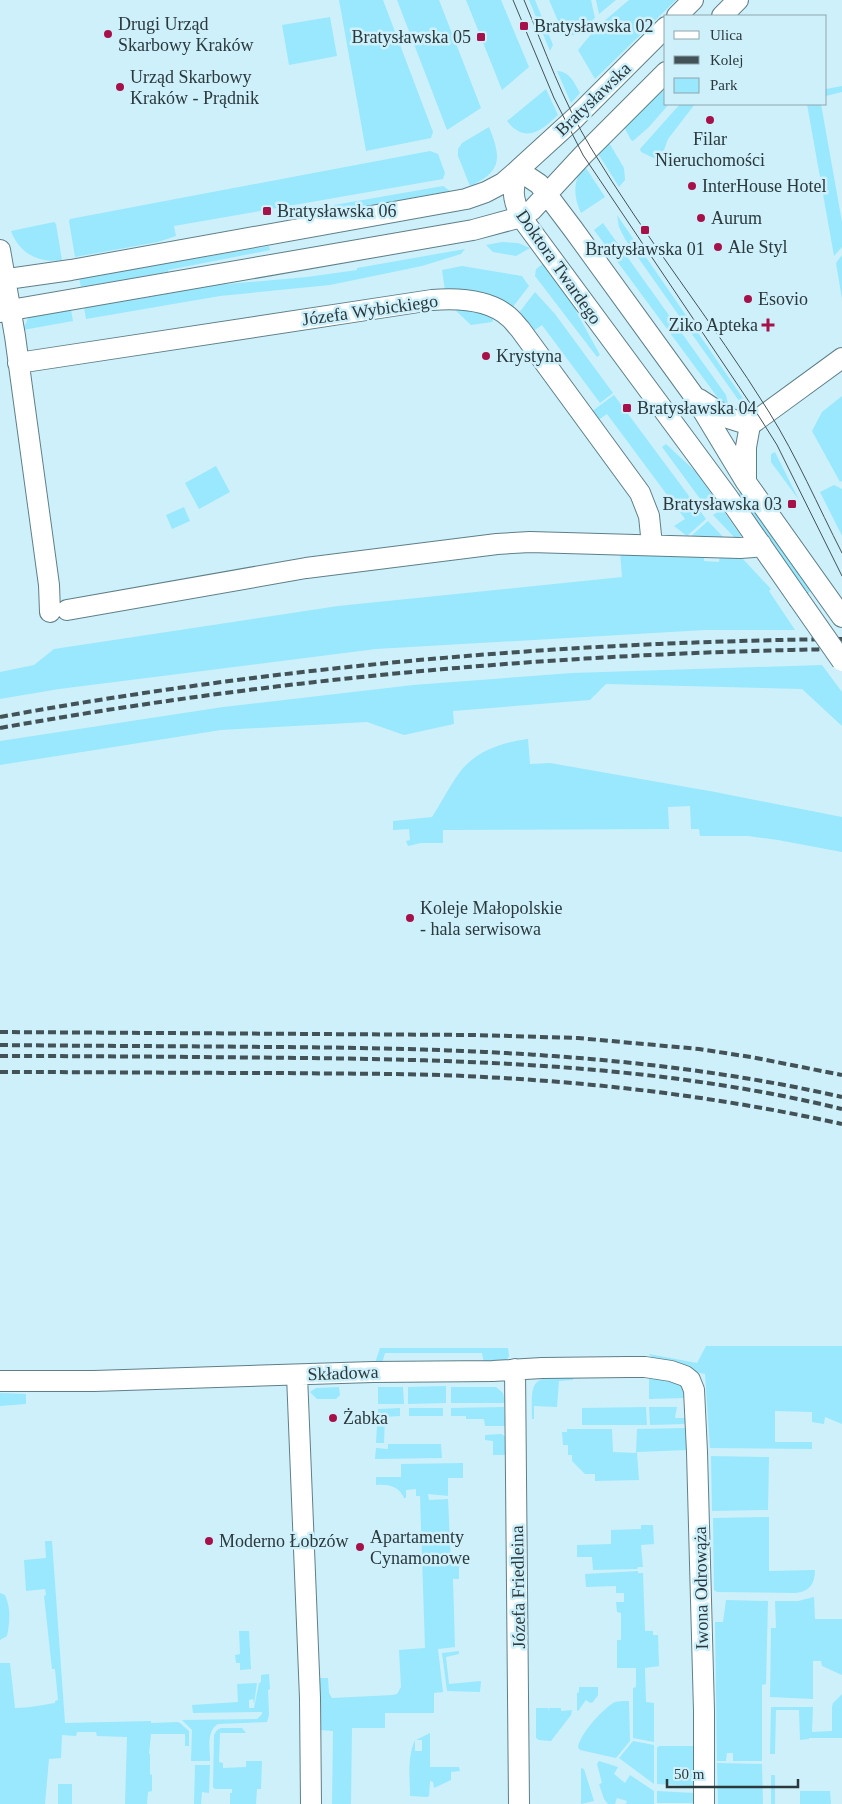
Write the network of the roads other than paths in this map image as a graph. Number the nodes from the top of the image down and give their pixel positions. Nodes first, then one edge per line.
1 (693, 0) edge
2 (738, 0) edge
3 (678, 15) edge
4 (723, 15) edge
5 (664, 29) edge
6 (664, 74) edge
7 (518, 170) junction
8 (547, 194) junction
9 (521, 217) junction
10 (0, 250) edge
11 (2, 280) edge
12 (5, 311) edge
13 (842, 358) edge
14 (18, 363) junction
15 (694, 396) junction
16 (750, 425) junction
17 (746, 482) junction
18 (760, 544) junction
19 (652, 545) junction
20 (842, 616) edge
21 (842, 661) edge
22 (515, 1370) junction
23 (298, 1375) junction
24 (685, 1376) joint
25 (0, 1381) edge
26 (311, 1804) edge
27 (519, 1804) edge
28 (704, 1804) edge

1 - 3 street
2 - 4 street
5 - 7 street, Bratysławska
6 - 8 street, Bratysławska
7 - 8 street, Doktora Twardego
7 - 9 street, Doktora Twardego
7 - 11 street
8 - 9 street, Bratysławska
8 - 15 street, Doktora Twardego
9 - 12 street
9 - 18 street, Doktora Twardego
10 - 11 street
11 - 12 street
12 - 14 street
13 - 16 street
14 - 19 street, Józefa Wybickiego
14 - 19 street
15 - 16 street
15 - 17 street, Doktora Twardego
16 - 17 street
17 - 20 street, Doktora Twardego
18 - 19 street
18 - 21 street, Doktora Twardego, bridge
22 - 23 street, Składowa
22 - 24 street, Składowa
22 - 27 street, Józefa Friedleina
23 - 25 street, Składowa
23 - 26 street
24 - 28 street, Iwona Odrowąża

